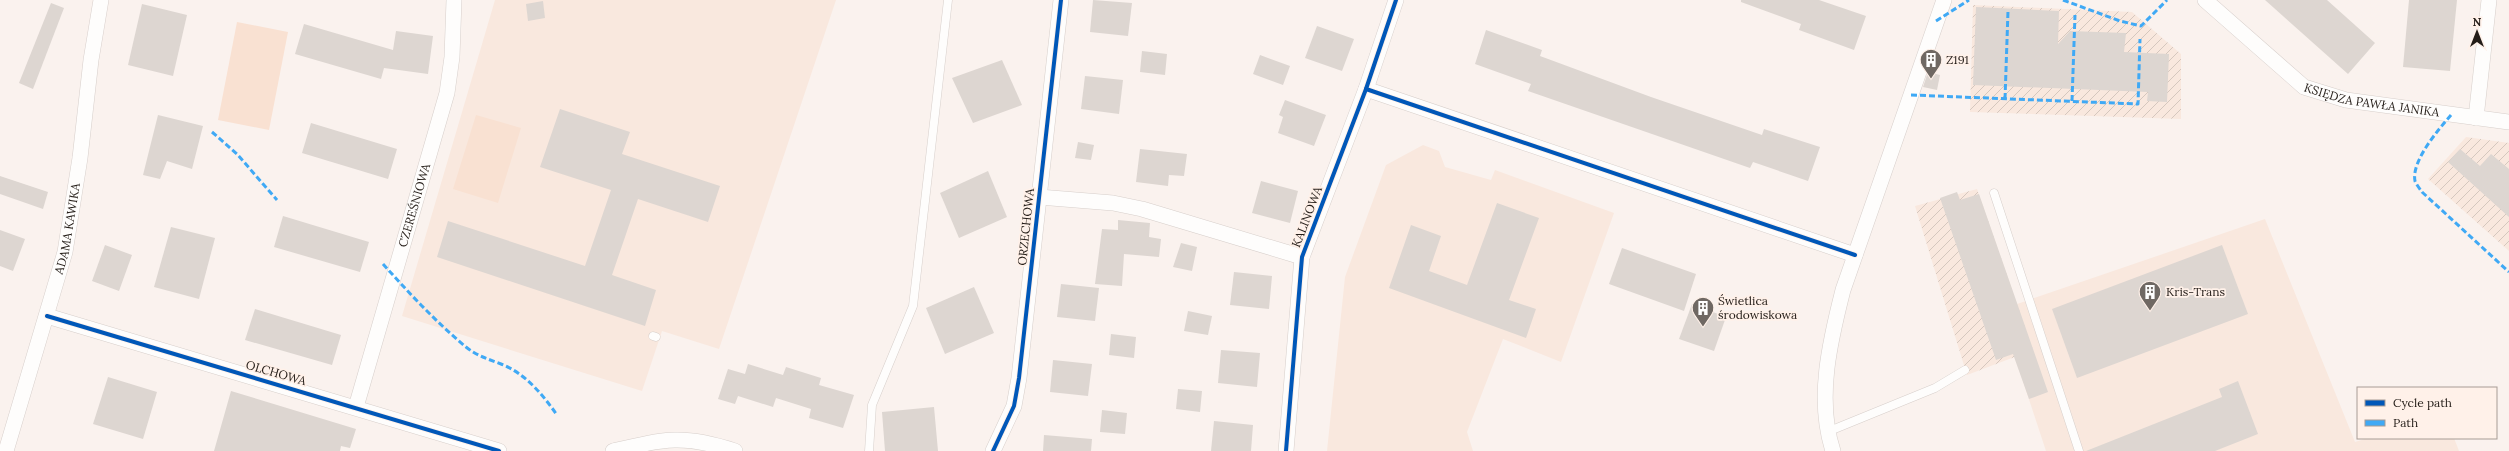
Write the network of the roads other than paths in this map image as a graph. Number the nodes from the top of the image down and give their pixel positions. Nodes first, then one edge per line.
1 (101, 0) edge
2 (454, 0) edge
3 (948, 0) edge
4 (1061, 0) edge
5 (1396, 0) edge
6 (1944, 0) edge
7 (2205, 0) edge
8 (2489, 0) edge
9 (1366, 88) junction
10 (2476, 118) junction
11 (2509, 122) edge
12 (1994, 193) dead end
13 (1039, 197) junction
14 (1855, 255) junction
15 (1302, 257) junction
16 (47, 316) junction
17 (1965, 370) dead end
18 (356, 407) junction
19 (1827, 432) junction
20 (654, 446) edge
21 (6, 451) edge
22 (499, 451) edge
23 (613, 451) edge
24 (735, 451) edge
25 (869, 451) edge
26 (993, 451) edge
27 (1286, 451) edge
28 (1833, 451) edge
29 (2080, 451) edge

1 - 16 street, ADAMA KAWIKA
2 - 18 street, CZEREŚNIOWA
3 - 25 lane
4 - 13 street, ORZECHOWA
5 - 9 street, KALINOWA
6 - 14 street
7 - 10 street, KSIĘDZA PAWŁA JANIKA
8 - 10 street
9 - 14 street
9 - 15 street, KALINOWA
10 - 11 street, KSIĘDZA PAWŁA JANIKA
12 - 29 lane
13 - 15 street
13 - 26 street, ORZECHOWA
14 - 19 street
15 - 27 street, KALINOWA
16 - 18 street, OLCHOWA
16 - 21 street, ADAMA KAWIKA
17 - 19 lane
18 - 22 street, OLCHOWA
19 - 28 street
20 - 23 street
20 - 24 street

